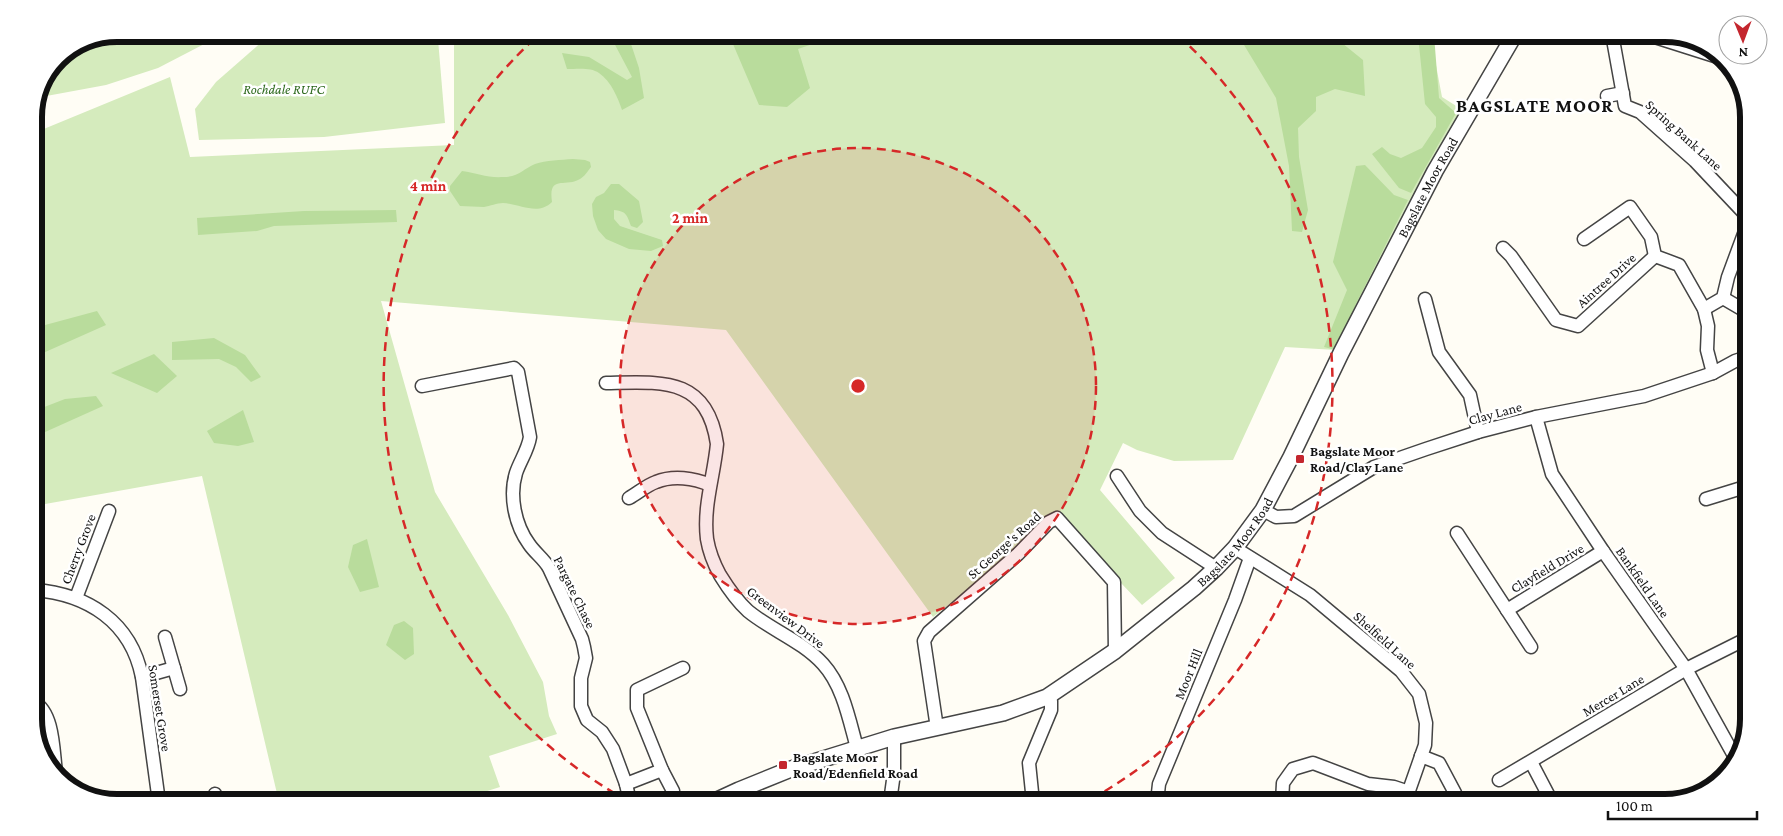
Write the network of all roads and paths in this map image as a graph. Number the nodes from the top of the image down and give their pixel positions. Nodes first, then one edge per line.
1 (1510, 42) edge
2 (1613, 42) edge
3 (1675, 43) edge
4 (1700, 51) edge
5 (1623, 93) junction
6 (1607, 96) dead end
7 (1740, 209) edge
8 (1584, 239) dead end
9 (1740, 244) edge
10 (1504, 248) dead end
11 (1655, 256) junction
12 (1723, 298) junction
13 (1425, 299) dead end
14 (1740, 308) edge
15 (1704, 309) junction
16 (1740, 359) edge
17 (1713, 373) junction
18 (606, 383) dead end
19 (422, 386) dead end
20 (1536, 417) junction
21 (1478, 432) junction
22 (1118, 476) dead end
23 (710, 485) junction
24 (1740, 489) edge
25 (629, 498) dead end
26 (1706, 499) dead end
27 (1263, 510) junction
28 (108, 511) dead end
29 (1457, 534) dead end
30 (1235, 548) junction
31 (1603, 551) junction
32 (1250, 558) junction
33 (1216, 568) junction
34 (43, 592) edge
35 (76, 598) junction
36 (1507, 610) junction
37 (165, 637) dead end
38 (1740, 642) edge
39 (1531, 647) dead end
40 (1115, 651) junction
41 (174, 668) junction
42 (683, 668) dead end
43 (1686, 669) junction
44 (142, 677) junction
45 (180, 689) dead end
46 (1047, 697) junction
47 (43, 710) edge
48 (937, 728) junction
49 (894, 737) junction
50 (857, 748) junction
51 (1732, 752) edge
52 (1422, 756) junction
53 (54, 758) edge
54 (1531, 762) junction
55 (662, 770) junction
56 (1499, 780) dead end
57 (626, 784) junction
58 (673, 791) dead end
59 (1455, 793) dead end
60 (158, 794) edge
61 (628, 794) edge
62 (742, 794) edge
63 (891, 794) edge
64 (1032, 794) edge
65 (1158, 794) edge
66 (1282, 794) edge
67 (1403, 794) edge
68 (1408, 794) edge
69 (1548, 794) edge

1 - 27 street, Bagslate Moor Road
2 - 5 street, Spring Bank Lane
3 - 4 street
5 - 6 street
5 - 7 street, Spring Bank Lane
8 - 11 street
9 - 12 street, Spring Bank Lane
10 - 11 street, Aintree Drive
11 - 15 street
12 - 14 street
12 - 15 street
13 - 21 street
15 - 17 street
16 - 17 street, Clay Lane
17 - 20 street, Clay Lane
18 - 23 street, Greenview Drive
19 - 57 street, Pargate Chase
20 - 21 street, Clay Lane
20 - 31 street, Bankfield Lane
21 - 27 street, Clay Lane
22 - 33 street
23 - 25 street
23 - 50 street, Greenview Drive
24 - 26 street
27 - 30 street, Bagslate Moor Road
28 - 35 street, Cherry Grove
29 - 36 street, Clayfield Drive
30 - 32 street, Shelfield Lane
30 - 33 street, Bagslate Moor Road
31 - 36 street, Clayfield Drive
31 - 43 street, Bankfield Lane
32 - 52 street, Shelfield Lane
32 - 65 street, Moor Hill
33 - 40 street, Bagslate Moor Road
34 - 35 street, Somerset Grove
35 - 44 street, Somerset Grove
36 - 39 street, Clayfield Drive
37 - 41 street
38 - 43 street, Mercer Lane
40 - 46 street, Bagslate Moor Road
40 - 48 street, St George's Road
41 - 44 street
41 - 45 street
42 - 55 street
43 - 51 street, Bankfield Lane
43 - 54 street, Mercer Lane
44 - 60 street, Somerset Grove
46 - 48 street, Bagslate Moor Road
46 - 64 street
47 - 53 street
48 - 49 street, Bagslate Moor Road
49 - 50 street, Bagslate Moor Road
49 - 63 street
50 - 62 street, Bagslate Moor Road
52 - 59 street
52 - 68 street, Shelfield Lane
54 - 56 street, Mercer Lane
54 - 69 street
55 - 57 street
55 - 58 street
57 - 61 street, Pargate Chase
66 - 67 street

